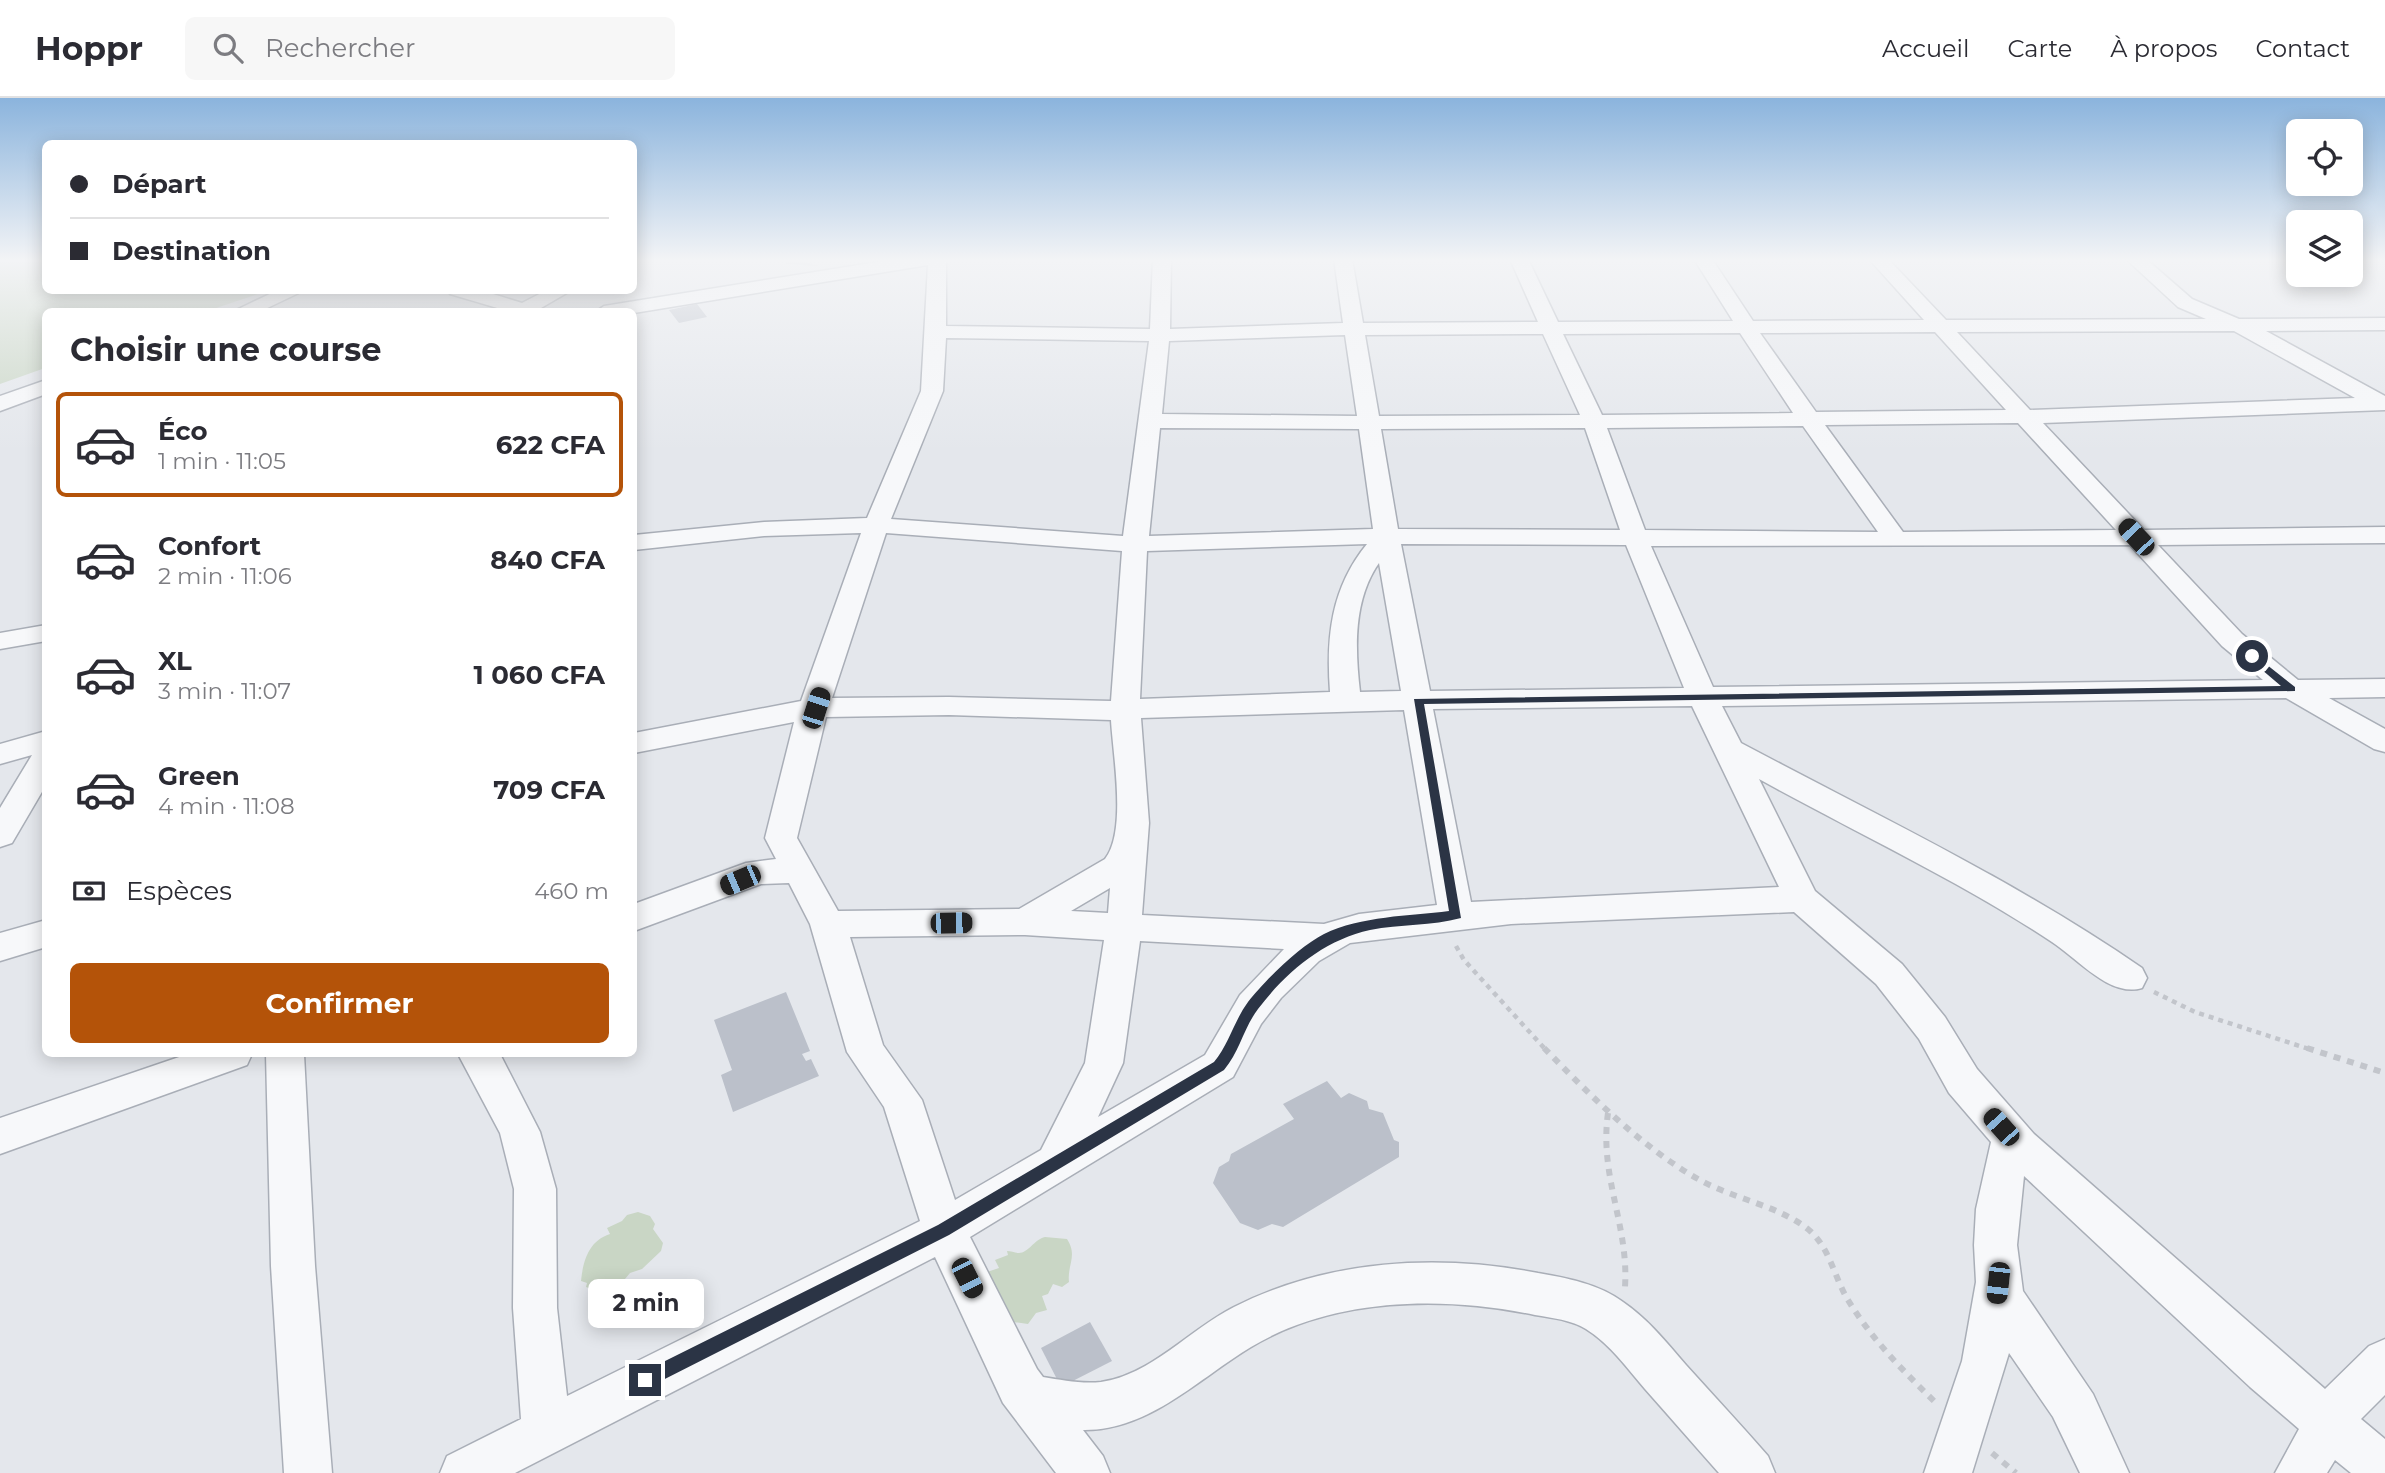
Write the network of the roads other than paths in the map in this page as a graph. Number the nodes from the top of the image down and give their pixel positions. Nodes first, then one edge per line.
1 (936, 323) edge
2 (1160, 323) edge
3 (1353, 323) edge
4 (1546, 323) edge
5 (1747, 323) edge
6 (1938, 323) edge
7 (2236, 324) junction
8 (2385, 324) edge
9 (1750, 328) junction
10 (1943, 328) junction
11 (1354, 329) junction
12 (1549, 329) junction
13 (936, 332) junction
14 (1160, 335) junction
15 (42, 388) edge
16 (42, 403) edge
17 (0, 404) edge
18 (2383, 404) edge
19 (0, 410) edge
20 (2023, 415) junction
21 (1810, 416) junction
22 (1593, 420) junction
23 (1150, 421) junction
24 (1369, 422) junction
25 (876, 525) junction
26 (2385, 535) edge
27 (1387, 536) junction
28 (1635, 537) junction
29 (2136, 537) junction
30 (1896, 540) junction
31 (637, 542) edge
32 (1135, 544) junction
33 (42, 634) edge
34 (0, 641) edge
35 (2385, 688) edge
36 (2291, 689) junction
37 (1703, 698) junction
38 (1418, 701) junction
39 (1346, 702) junction
40 (816, 708) junction
41 (1125, 709) junction
42 (42, 742) edge
43 (637, 742) edge
44 (2385, 742) edge
45 (1729, 750) junction
46 (0, 754) edge
47 (42, 764) edge
48 (0, 835) edge
49 (1130, 851) junction
50 (801, 870) junction
51 (1802, 899) junction
52 (1451, 915) junction
53 (637, 917) edge
54 (1024, 922) junction
55 (828, 924) junction
56 (1124, 927) junction
57 (42, 934) edge
58 (1328, 938) junction
59 (0, 947) edge
60 (2129, 978) road end
61 (224, 1057) edge
62 (285, 1057) edge
63 (480, 1057) edge
64 (0, 1136) edge
65 (2012, 1138) junction
66 (1056, 1163) junction
67 (944, 1230) junction
68 (1998, 1283) junction
69 (2385, 1362) edge
70 (1030, 1399) junction
71 (2329, 1425) junction
72 (546, 1429) junction
73 (2385, 1470) edge
74 (308, 1473) edge
75 (464, 1473) edge
76 (1086, 1473) edge
77 (1751, 1473) edge
78 (1948, 1473) edge
79 (2105, 1473) edge
80 (2299, 1473) edge

1 - 13 street
2 - 14 street
3 - 11 street
4 - 12 street
5 - 9 street
6 - 10 street
7 - 8 street
7 - 10 street
7 - 18 street
9 - 10 street
9 - 12 street
9 - 21 street
10 - 20 street
11 - 12 street
11 - 14 street
11 - 24 street
12 - 22 street
13 - 14 street
13 - 25 street
14 - 23 street
15 - 17 street
16 - 19 street
18 - 20 street
20 - 21 street
20 - 29 street
21 - 22 street
21 - 30 street
22 - 24 street
22 - 28 street
23 - 24 street
23 - 32 street
24 - 27 street
25 - 31 street
25 - 32 street
25 - 40 street
26 - 29 street
27 - 28 street
27 - 32 street
27 - 38 street
27 - 39 street
28 - 30 street
28 - 37 street
29 - 30 street
29 - 36 street
32 - 41 street
33 - 34 street
35 - 36 street
36 - 37 street
36 - 44 street
37 - 38 street
37 - 45 street
38 - 39 street
38 - 52 street
39 - 41 street
40 - 41 street
40 - 43 street
40 - 50 street
41 - 49 street
42 - 46 street
45 - 51 street
45 - 60 street
47 - 48 street
49 - 54 street
49 - 56 street
50 - 53 street
50 - 55 street
51 - 52 street
51 - 65 street
52 - 58 street
54 - 55 street
54 - 56 street
55 - 67 street
56 - 58 street
56 - 66 street
57 - 59 street
58 - 66 street
61 - 64 street
62 - 74 street
63 - 72 street
65 - 68 street
65 - 71 street
66 - 67 street
67 - 70 street
67 - 72 street
68 - 78 street
68 - 79 street
69 - 71 street
70 - 76 street
70 - 77 street
71 - 73 street
71 - 80 street
72 - 75 street

